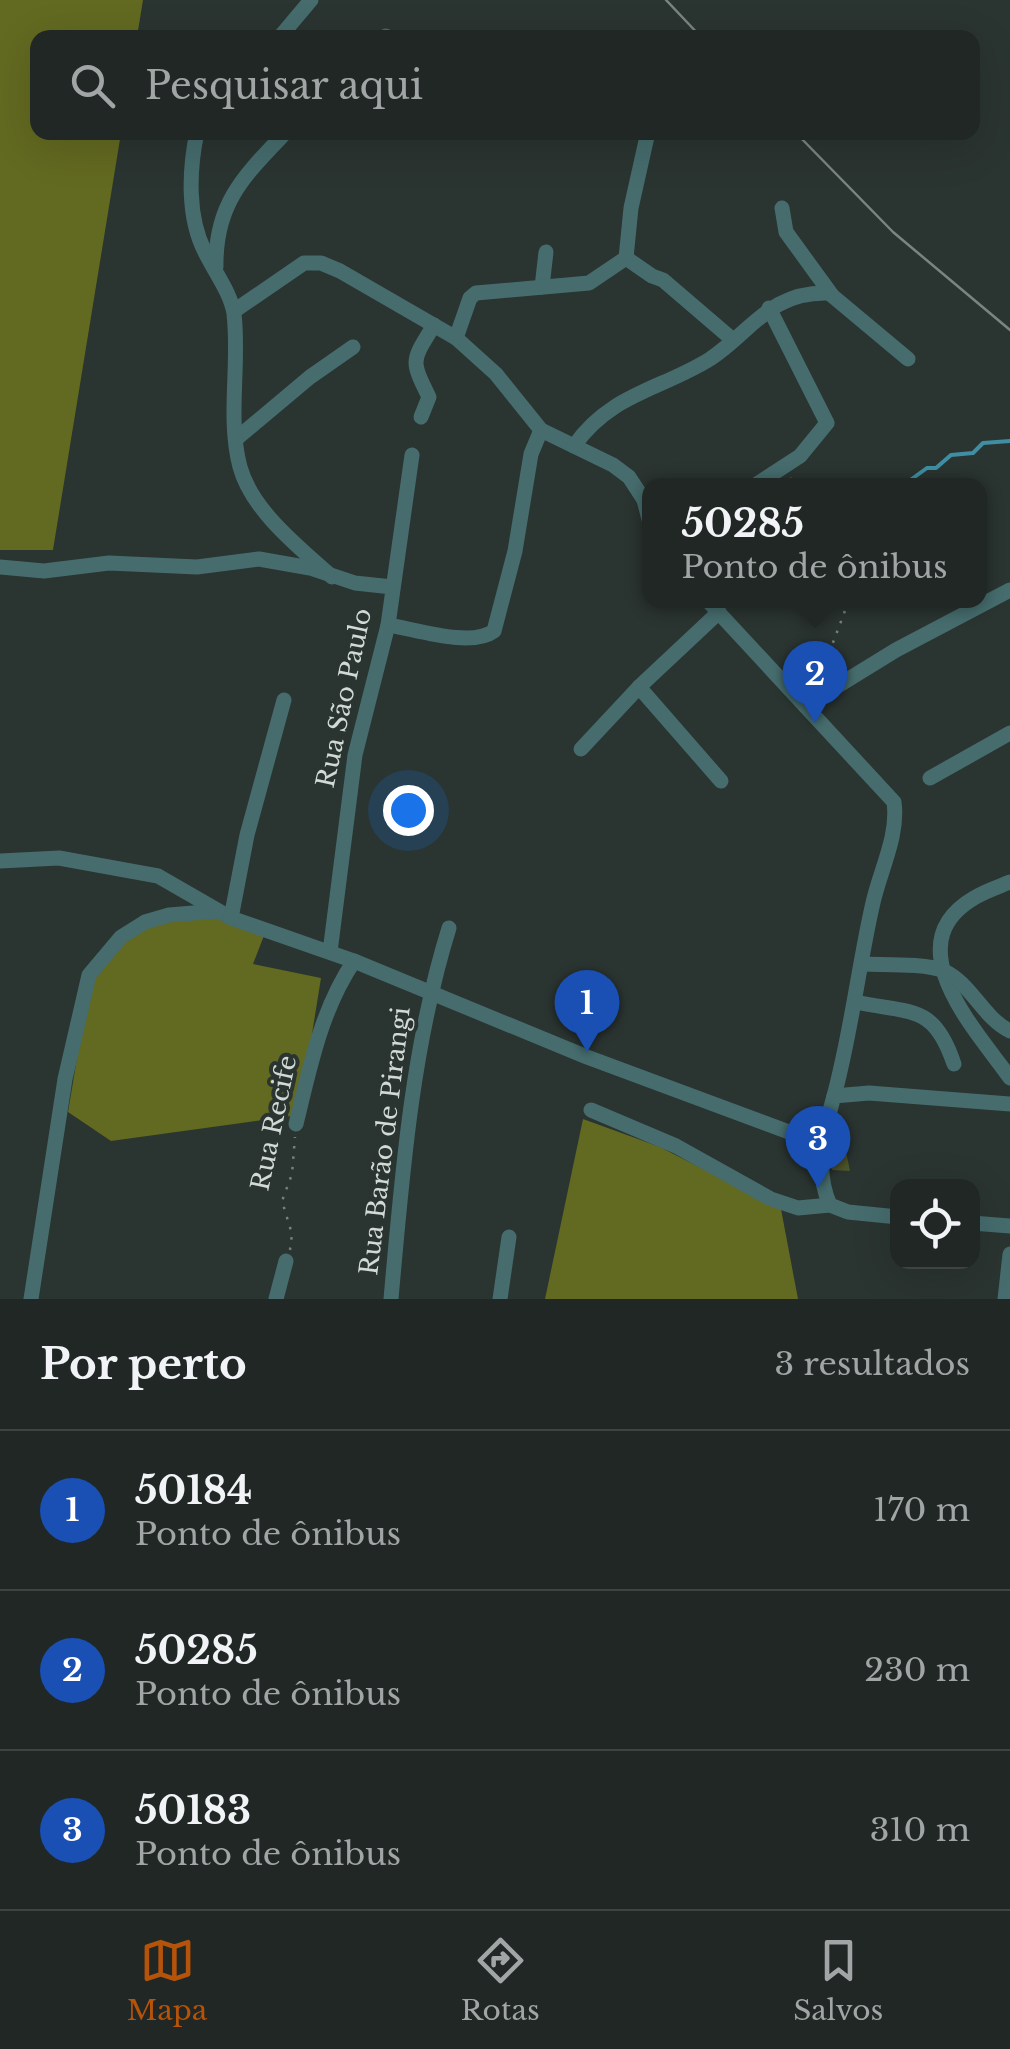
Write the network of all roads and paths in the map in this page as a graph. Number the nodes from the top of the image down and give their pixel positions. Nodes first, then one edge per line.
1 (310, 0) edge
2 (286, 30) edge
3 (196, 140) edge
4 (278, 140) edge
5 (646, 140) edge
6 (782, 208) dead end
7 (546, 252) dead end
8 (626, 258) junction
9 (216, 272) junction
10 (542, 287) junction
11 (832, 294) junction
12 (768, 308) junction
13 (234, 311) junction
14 (434, 325) junction
15 (456, 338) junction
16 (734, 340) junction
17 (353, 347) dead end
18 (908, 359) dead end
19 (420, 417) dead end
20 (540, 430) junction
21 (236, 439) junction
22 (574, 446) junction
23 (412, 455) dead end
24 (766, 478) edge
25 (642, 497) edge
26 (0, 567) edge
27 (332, 577) junction
28 (392, 587) junction
29 (1010, 590) edge
30 (987, 602) edge
31 (711, 608) edge
32 (715, 608) edge
33 (846, 608) edge
34 (976, 608) edge
35 (388, 625) junction
36 (638, 688) junction
37 (284, 700) dead end
38 (800, 700) junction
39 (1010, 733) edge
40 (581, 749) dead end
41 (930, 778) dead end
42 (720, 781) dead end
43 (0, 861) edge
44 (1010, 882) edge
45 (224, 914) junction
46 (449, 928) dead end
47 (330, 952) junction
48 (354, 961) junction
49 (863, 964) junction
50 (942, 970) junction
51 (430, 990) junction
52 (856, 1002) junction
53 (1010, 1031) edge
54 (954, 1064) dead end
55 (1010, 1078) edge
56 (834, 1096) junction
57 (1010, 1104) edge
58 (591, 1110) dead end
59 (296, 1124) joint
60 (821, 1144) junction
61 (830, 1205) junction
62 (890, 1216) edge
63 (980, 1224) edge
64 (1010, 1226) edge
65 (509, 1238) dead end
66 (1010, 1254) edge
67 (286, 1261) joint
68 (31, 1299) edge
69 (276, 1299) edge
70 (391, 1299) edge
71 (500, 1299) edge
72 (1005, 1299) edge

1 - 2 street
3 - 9 street
4 - 9 street
5 - 8 street
6 - 11 street
7 - 10 street
8 - 10 street
8 - 16 street
9 - 13 street
10 - 15 street
11 - 12 street
11 - 18 street
12 - 16 street
12 - 24 street
13 - 14 street
13 - 21 street
14 - 15 street
14 - 19 street
15 - 20 street
16 - 22 street
17 - 21 street
20 - 22 street
20 - 35 street
21 - 27 street
22 - 25 street
23 - 28 street, Rua São Paulo
26 - 27 street
27 - 28 street
28 - 35 street, Rua São Paulo
29 - 30 street
31 - 36 street
32 - 38 street
33 - 38 path
34 - 38 street
35 - 47 street, Rua São Paulo
36 - 40 street
36 - 42 street
37 - 45 street
38 - 49 street
39 - 41 street
43 - 45 street
44 - 50 street
45 - 47 street
45 - 68 street
46 - 51 street, Rua Barão de Pirangi
47 - 48 street
48 - 51 street
48 - 59 street, Rua Recife
49 - 50 street
49 - 52 street
50 - 53 street
50 - 55 street
51 - 60 street
51 - 70 street, Rua Barão de Pirangi
52 - 54 street
52 - 56 street
56 - 57 street
56 - 60 street
58 - 61 street
59 - 67 path, Rua Recife
60 - 61 street
61 - 62 street
63 - 64 street
65 - 71 street
66 - 72 street
67 - 69 street

